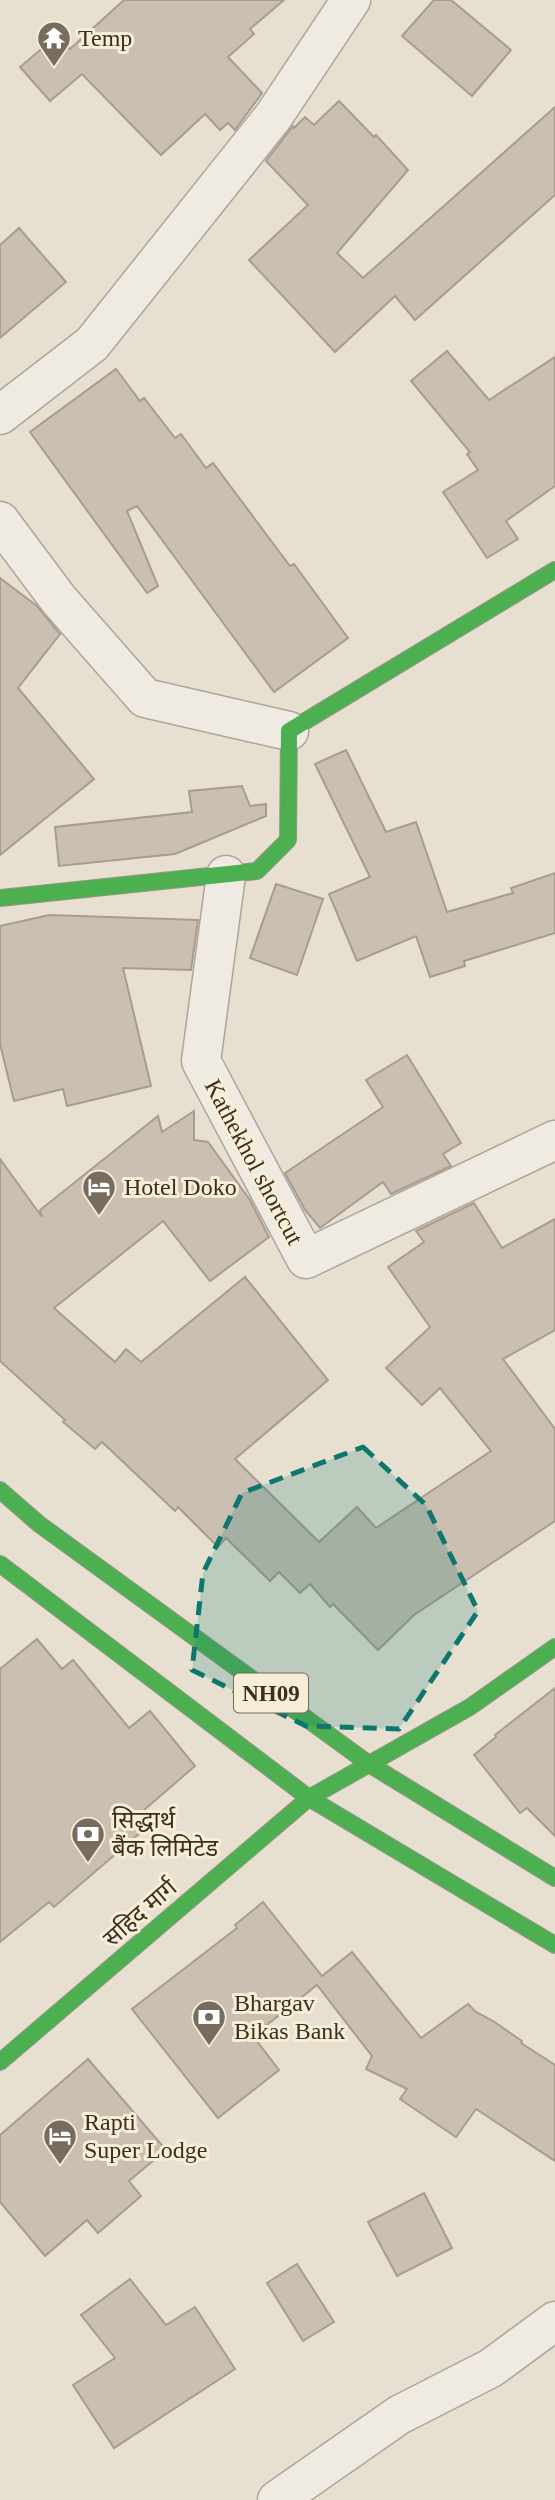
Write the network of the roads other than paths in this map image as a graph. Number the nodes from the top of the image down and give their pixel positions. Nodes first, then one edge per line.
1 (351, 0) edge
2 (0, 415) edge
3 (0, 521) edge
4 (555, 570) edge
5 (289, 731) junction
6 (226, 875) junction
7 (0, 898) edge
8 (555, 1140) edge
9 (0, 1490) edge
10 (0, 1564) edge
11 (555, 1647) edge
12 (369, 1764) junction
13 (309, 1798) junction
14 (555, 1878) edge
15 (555, 1945) edge
16 (0, 2062) edge
17 (555, 2320) edge
18 (277, 2500) edge

1 - 2 street
3 - 5 street
4 - 5 street
5 - 6 street
6 - 7 street
6 - 8 street, Kathekhol shortcut
9 - 12 street, NH09
10 - 13 street, NH09
11 - 12 street, सहिद मार्ग
12 - 13 street, सहिद मार्ग
12 - 14 street, NH09
13 - 15 street, NH09
13 - 16 street, सहिद मार्ग
17 - 18 street

